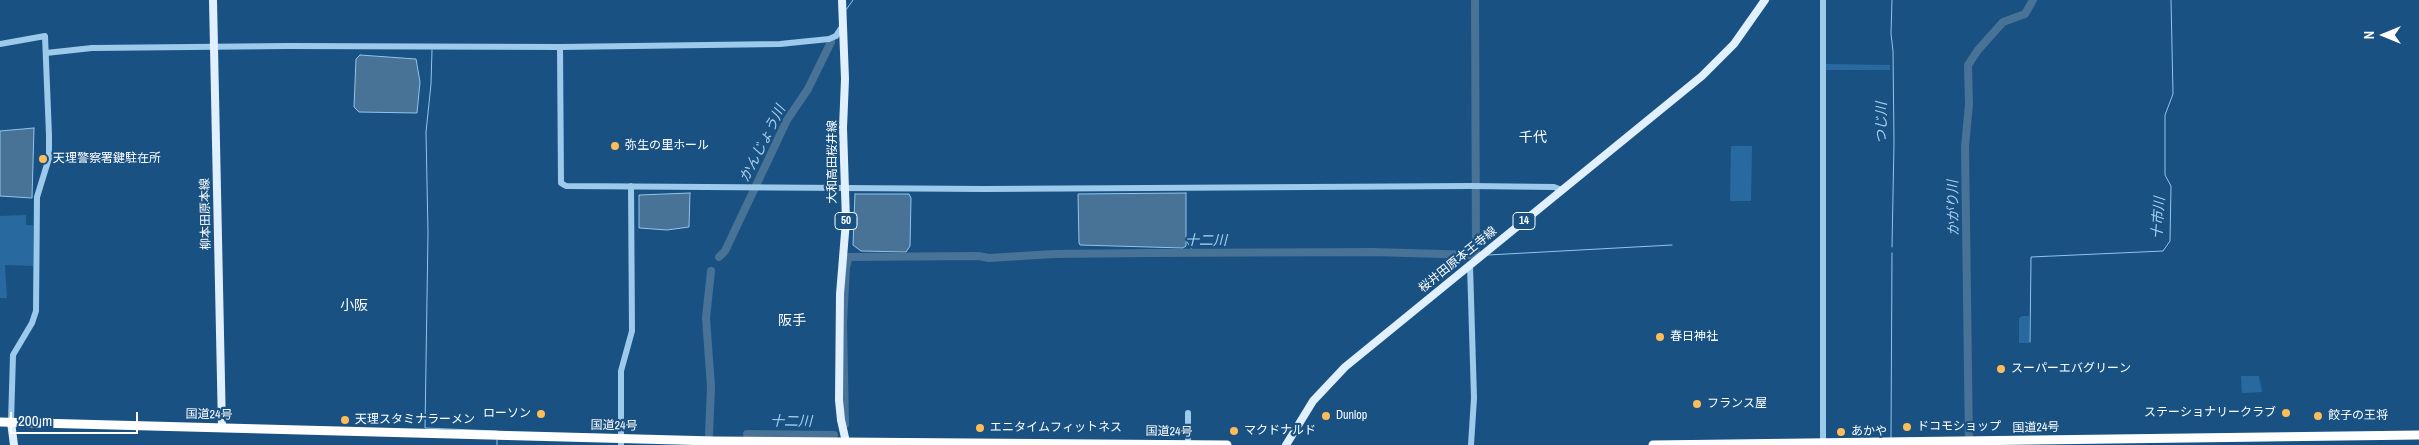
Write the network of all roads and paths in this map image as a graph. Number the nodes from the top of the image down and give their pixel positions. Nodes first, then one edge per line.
1 (213, 0) edge
2 (842, 0) edge
3 (1766, 0) edge
4 (1823, 0) edge
5 (843, 26) junction
6 (0, 44) edge
7 (214, 47) junction
8 (560, 47) junction
9 (46, 53) junction
10 (631, 186) junction
11 (845, 189) junction
12 (1562, 190) junction
13 (1470, 265) junction
14 (1188, 413) dead end
15 (0, 422) edge
16 (11, 422) junction
17 (222, 428) junction
18 (2419, 435) edge
19 (621, 442) edge
20 (846, 442) junction
21 (2046, 442) edge
22 (1823, 443) junction
23 (14, 445) edge
24 (1188, 445) edge
25 (1228, 445) edge
26 (1286, 445) edge
27 (1471, 445) edge
28 (1653, 445) edge

1 - 7 main road, 柳本田原本線
2 - 5 main road, 大和高田桜井線 / 50
3 - 12 main road, 桜井田原本王寺線 / 14
4 - 22 street
5 - 8 street
5 - 11 main road, 大和高田桜井線 / 50
6 - 9 street
7 - 8 street
7 - 9 street
7 - 17 main road, 柳本田原本線
8 - 10 street
9 - 16 street
10 - 11 street
10 - 19 street
11 - 12 street
11 - 20 main road, 大和高田桜井線 / 50
12 - 13 main road, 桜井田原本王寺線 / 14
13 - 26 main road, 桜井田原本王寺線 / 14
13 - 27 street
14 - 24 street
15 - 16 highway, 国道24号
16 - 17 highway, 国道24号
16 - 23 main road
17 - 19 highway, 国道24号
18 - 21 highway, 国道24号
19 - 20 highway, 国道24号
20 - 24 highway, 国道24号
21 - 22 highway, 国道24号
22 - 28 highway, 国道24号
24 - 25 highway, 国道24号

